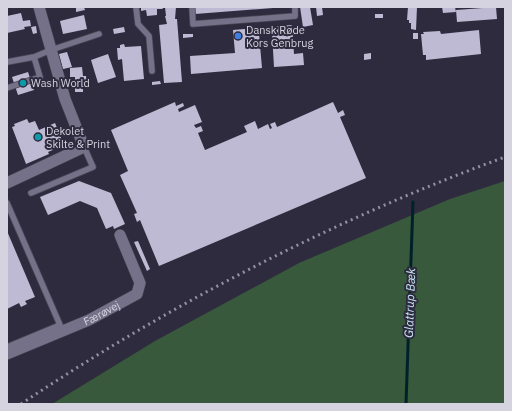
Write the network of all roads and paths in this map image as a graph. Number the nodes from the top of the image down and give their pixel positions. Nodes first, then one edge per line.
1 (39, 7) edge
2 (136, 7) edge
3 (192, 7) edge
4 (295, 7) edge
5 (99, 34) dead end
6 (51, 50) junction
7 (34, 57) junction
8 (7, 62) edge
9 (152, 71) dead end
10 (7, 88) edge
11 (84, 147) junction
12 (10, 182) edge
13 (31, 194) dead end
14 (7, 203) edge
15 (120, 235) dead end
16 (7, 347) edge
17 (7, 354) edge

1 - 6 street
2 - 9 lane
3 - 4 lane
5 - 6 lane
6 - 7 lane
6 - 11 street
7 - 8 lane
7 - 10 lane
11 - 12 street
11 - 13 lane
14 - 16 lane
15 - 17 street, Færøvej

